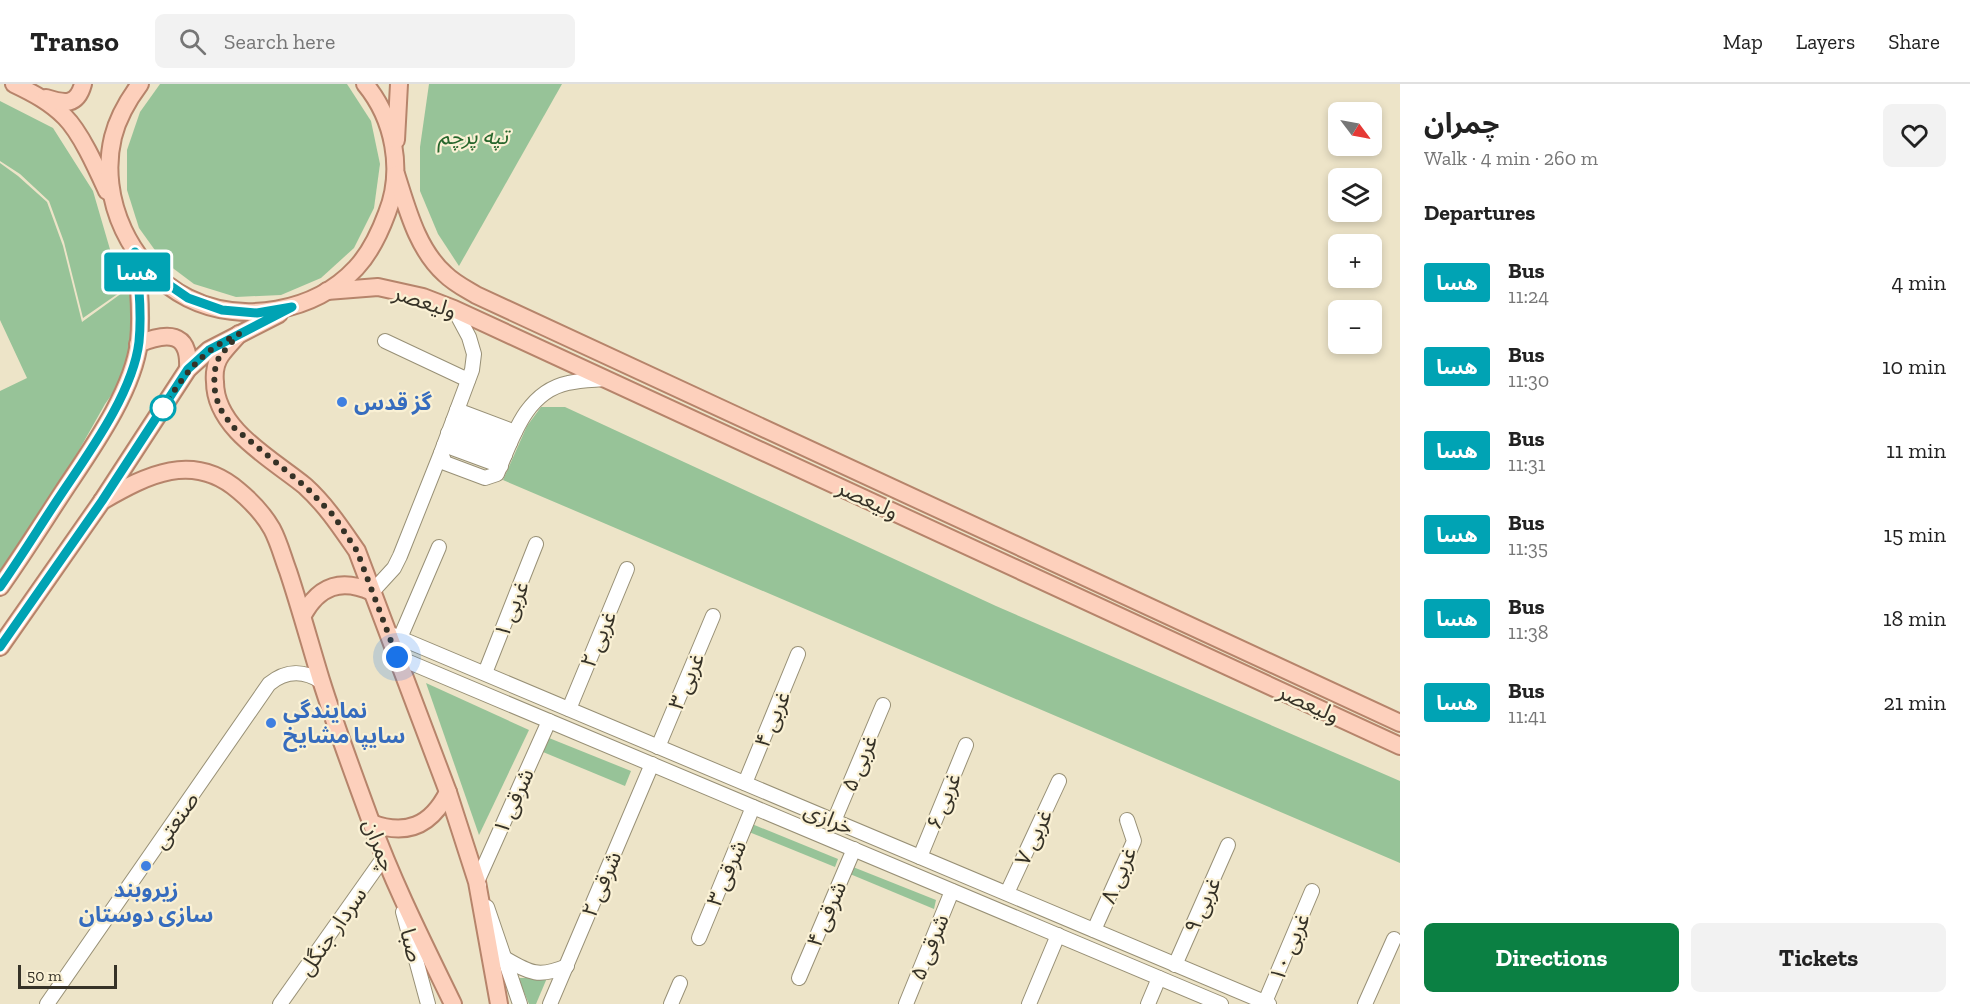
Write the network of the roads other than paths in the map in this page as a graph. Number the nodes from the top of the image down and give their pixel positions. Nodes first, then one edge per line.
1 (14, 84) edge
2 (83, 84) edge
3 (140, 84) edge
4 (365, 84) edge
5 (399, 84) edge
6 (42, 97) junction
7 (395, 166) junction
8 (115, 211) junction
9 (135, 252) junction
10 (327, 291) junction
11 (292, 307) junction
12 (454, 309) junction
13 (239, 334) junction
14 (385, 341) dead end
15 (138, 344) junction
16 (188, 369) junction
17 (605, 378) junction
18 (468, 380) junction
19 (449, 432) junction
20 (508, 449) junction
21 (102, 501) junction
22 (536, 544) dead end
23 (439, 547) dead end
24 (627, 569) dead end
25 (2, 583) edge
26 (372, 592) junction
27 (303, 615) junction
28 (713, 616) dead end
29 (394, 635) junction
30 (0, 647) edge
31 (798, 654) dead end
32 (397, 657) junction
33 (485, 674) junction
34 (322, 682) junction
35 (883, 705) dead end
36 (569, 709) junction
37 (549, 721) junction
38 (1400, 723) edge
39 (966, 745) dead end
40 (1400, 746) edge
41 (658, 747) junction
42 (652, 764) junction
43 (1059, 781) dead end
44 (745, 783) junction
45 (448, 792) junction
46 (753, 807) junction
47 (1127, 820) dead end
48 (834, 821) junction
49 (371, 823) junction
50 (1228, 845) dead end
51 (854, 849) junction
52 (916, 855) junction
53 (384, 857) junction
54 (905, 871) junction
55 (477, 882) junction
56 (396, 886) junction
57 (952, 891) junction
58 (1312, 891) dead end
59 (1007, 893) junction
60 (1094, 930) junction
61 (1058, 935) junction
62 (699, 938) dead end
63 (1114, 939) junction
64 (1394, 939) dead end
65 (1107, 956) junction
66 (506, 959) junction
67 (1175, 964) junction
68 (567, 966) junction
69 (799, 978) dead end
70 (1159, 978) junction
71 (680, 983) dead end
72 (1267, 1003) edge
73 (47, 1004) edge
74 (280, 1004) edge
75 (428, 1004) edge
76 (453, 1004) edge
77 (499, 1004) edge
78 (520, 1004) edge
79 (550, 1004) edge
80 (671, 1004) edge
81 (906, 1004) edge
82 (1029, 1004) edge
83 (1148, 1004) edge
84 (1221, 1004) edge
85 (1365, 1004) edge

1 - 6 main road
2 - 6 main road
3 - 8 main road
4 - 7 main road
5 - 7 main road
6 - 8 main road
7 - 10 main road
7 - 38 main road, ولیعصر
8 - 9 main road
9 - 11 main road
9 - 15 main road
10 - 11 main road
10 - 12 main road, ولیعصر
11 - 13 main road
12 - 17 main road, ولیعصر
12 - 18 street
13 - 16 main road
13 - 26 main road
14 - 18 street
15 - 16 main road
15 - 25 main road
16 - 21 main road
17 - 20 street
17 - 40 main road, ولیعصر
18 - 19 street
19 - 20 street
19 - 20 street
19 - 20 street
19 - 26 street
21 - 27 main road, چمران
21 - 30 main road
22 - 33 street, ۱ غربی
23 - 29 street
24 - 36 street, ۲ غربی
26 - 27 main road
26 - 29 main road
27 - 34 main road, چمران
28 - 41 street, ۳ غربی
29 - 32 main road
29 - 33 street, خرازی
31 - 44 street, ۴ غربی
32 - 37 street, خرازی
32 - 45 main road
33 - 36 street, خرازی
34 - 49 main road, چمران
34 - 73 street, صنعتی
35 - 48 street, ۵ غربی
36 - 41 street, خرازی
37 - 42 street, خرازی
37 - 55 street, ۱ شرقی
39 - 52 street, ۶ غربی
41 - 44 street, خرازی
42 - 46 street, خرازی
42 - 68 street, ۲ شرقی
43 - 59 street, ۷ غربی
44 - 48 street, خرازی
45 - 49 main road
45 - 55 main road
46 - 51 street, خرازی
46 - 62 street, ۳ شرقی
47 - 60 street, ۸ غربی
48 - 52 street, خرازی
49 - 53 main road, چمران
50 - 67 street, ۹ غربی
51 - 54 street, خرازی
51 - 69 street, ۴ شرقی
52 - 54 street, ۶ غربی
52 - 59 street, خرازی
53 - 56 main road, چمران
53 - 74 street, سردار جنگل
54 - 57 street, خرازی
55 - 66 street
55 - 77 main road
56 - 75 street, صبا
56 - 76 main road, چمران
57 - 61 street, خرازی
57 - 81 street, ۵ شرقی
58 - 72 street, ۱۰ غربی
59 - 60 street, خرازی
60 - 63 street, خرازی
61 - 65 street, خرازی
61 - 82 street
63 - 65 street
63 - 67 street, خرازی
64 - 85 street
65 - 70 street, خرازی
66 - 68 street
66 - 78 street
67 - 72 street, خرازی
68 - 79 street, ۲ شرقی
70 - 83 street
70 - 84 street, خرازی
71 - 80 street

